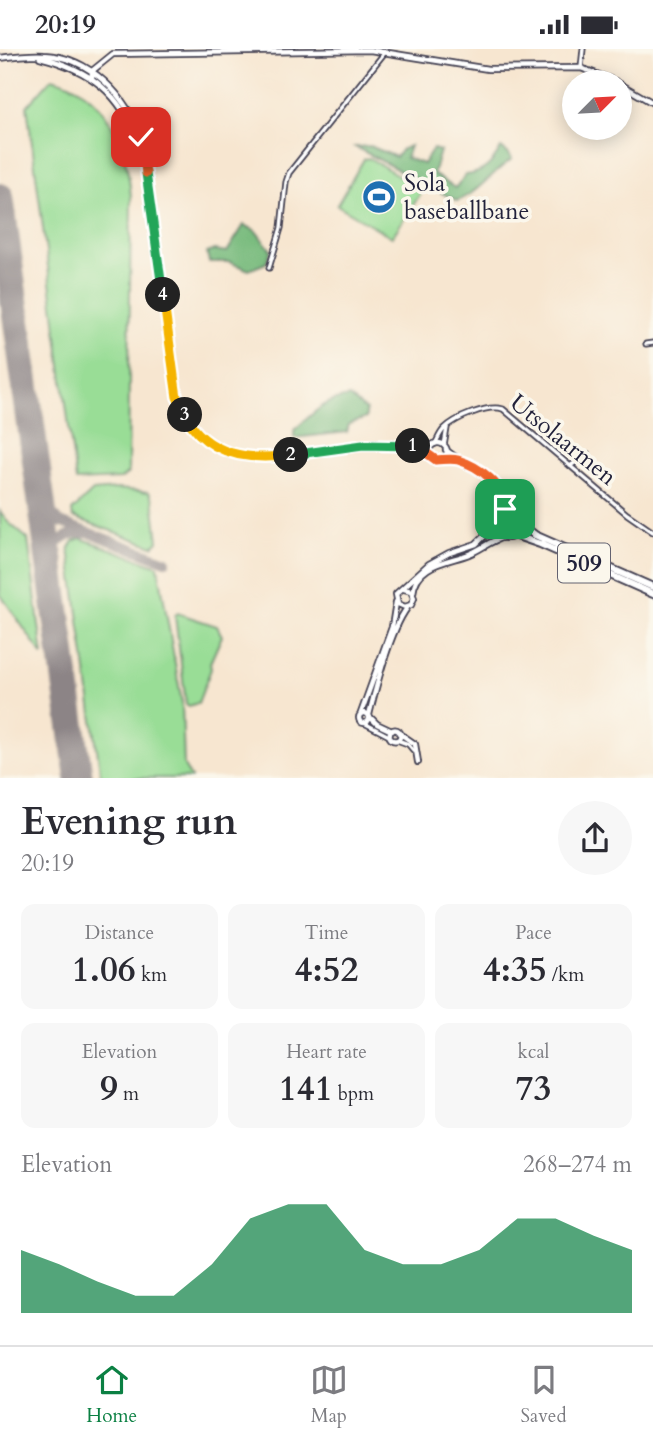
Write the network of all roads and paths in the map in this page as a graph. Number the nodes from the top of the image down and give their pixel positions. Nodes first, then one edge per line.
1 (583, 49) edge
2 (386, 51) junction
3 (0, 58) edge
4 (581, 68) junction
5 (586, 70) edge
6 (93, 75) junction
7 (632, 91) edge
8 (653, 103) edge
9 (269, 268) dead end
10 (653, 343) edge
11 (646, 344) dead end
12 (447, 428) junction
13 (434, 445) junction
14 (418, 447) junction
15 (445, 448) junction
16 (588, 454) dead end
17 (430, 456) junction
18 (456, 459) junction
19 (442, 460) junction
20 (570, 466) junction
21 (499, 488) junction
22 (502, 515) junction
23 (512, 515) junction
24 (518, 522) junction
25 (495, 526) junction
26 (653, 532) edge
27 (514, 535) junction
28 (504, 537) junction
29 (653, 587) edge
30 (404, 589) junction
31 (413, 594) junction
32 (653, 594) edge
33 (396, 601) junction
34 (409, 606) junction
35 (361, 713) junction
36 (369, 716) junction
37 (364, 723) junction
38 (391, 733) junction
39 (399, 733) junction
40 (397, 740) junction
41 (412, 750) dead end
42 (418, 762) dead end

1 - 4 street
2 - 4 street
2 - 6 street
2 - 9 street
3 - 6 street
4 - 5 street
6 - 14 street
7 - 8 street
10 - 11 street
12 - 13 street, Utsolaarmen
12 - 15 street
12 - 20 street, Utsolaarmen
13 - 14 street
13 - 15 street
13 - 17 street
14 - 17 street
15 - 18 street
15 - 19 street
16 - 20 street
17 - 19 street
18 - 19 street
18 - 21 street
20 - 26 street, Utsolaarmen
21 - 22 street
21 - 23 street
22 - 23 highway
22 - 25 highway
23 - 24 highway, 509
24 - 27 highway
24 - 29 highway, 509
25 - 28 highway
25 - 30 street
27 - 28 highway
27 - 32 highway, 509
28 - 31 street
30 - 31 street
30 - 33 street
31 - 34 street
33 - 34 street
33 - 35 street
34 - 36 street
35 - 36 street
35 - 37 street
36 - 37 street
36 - 38 street
37 - 38 street
38 - 39 street
38 - 40 street
39 - 40 street
39 - 42 street
40 - 41 street

